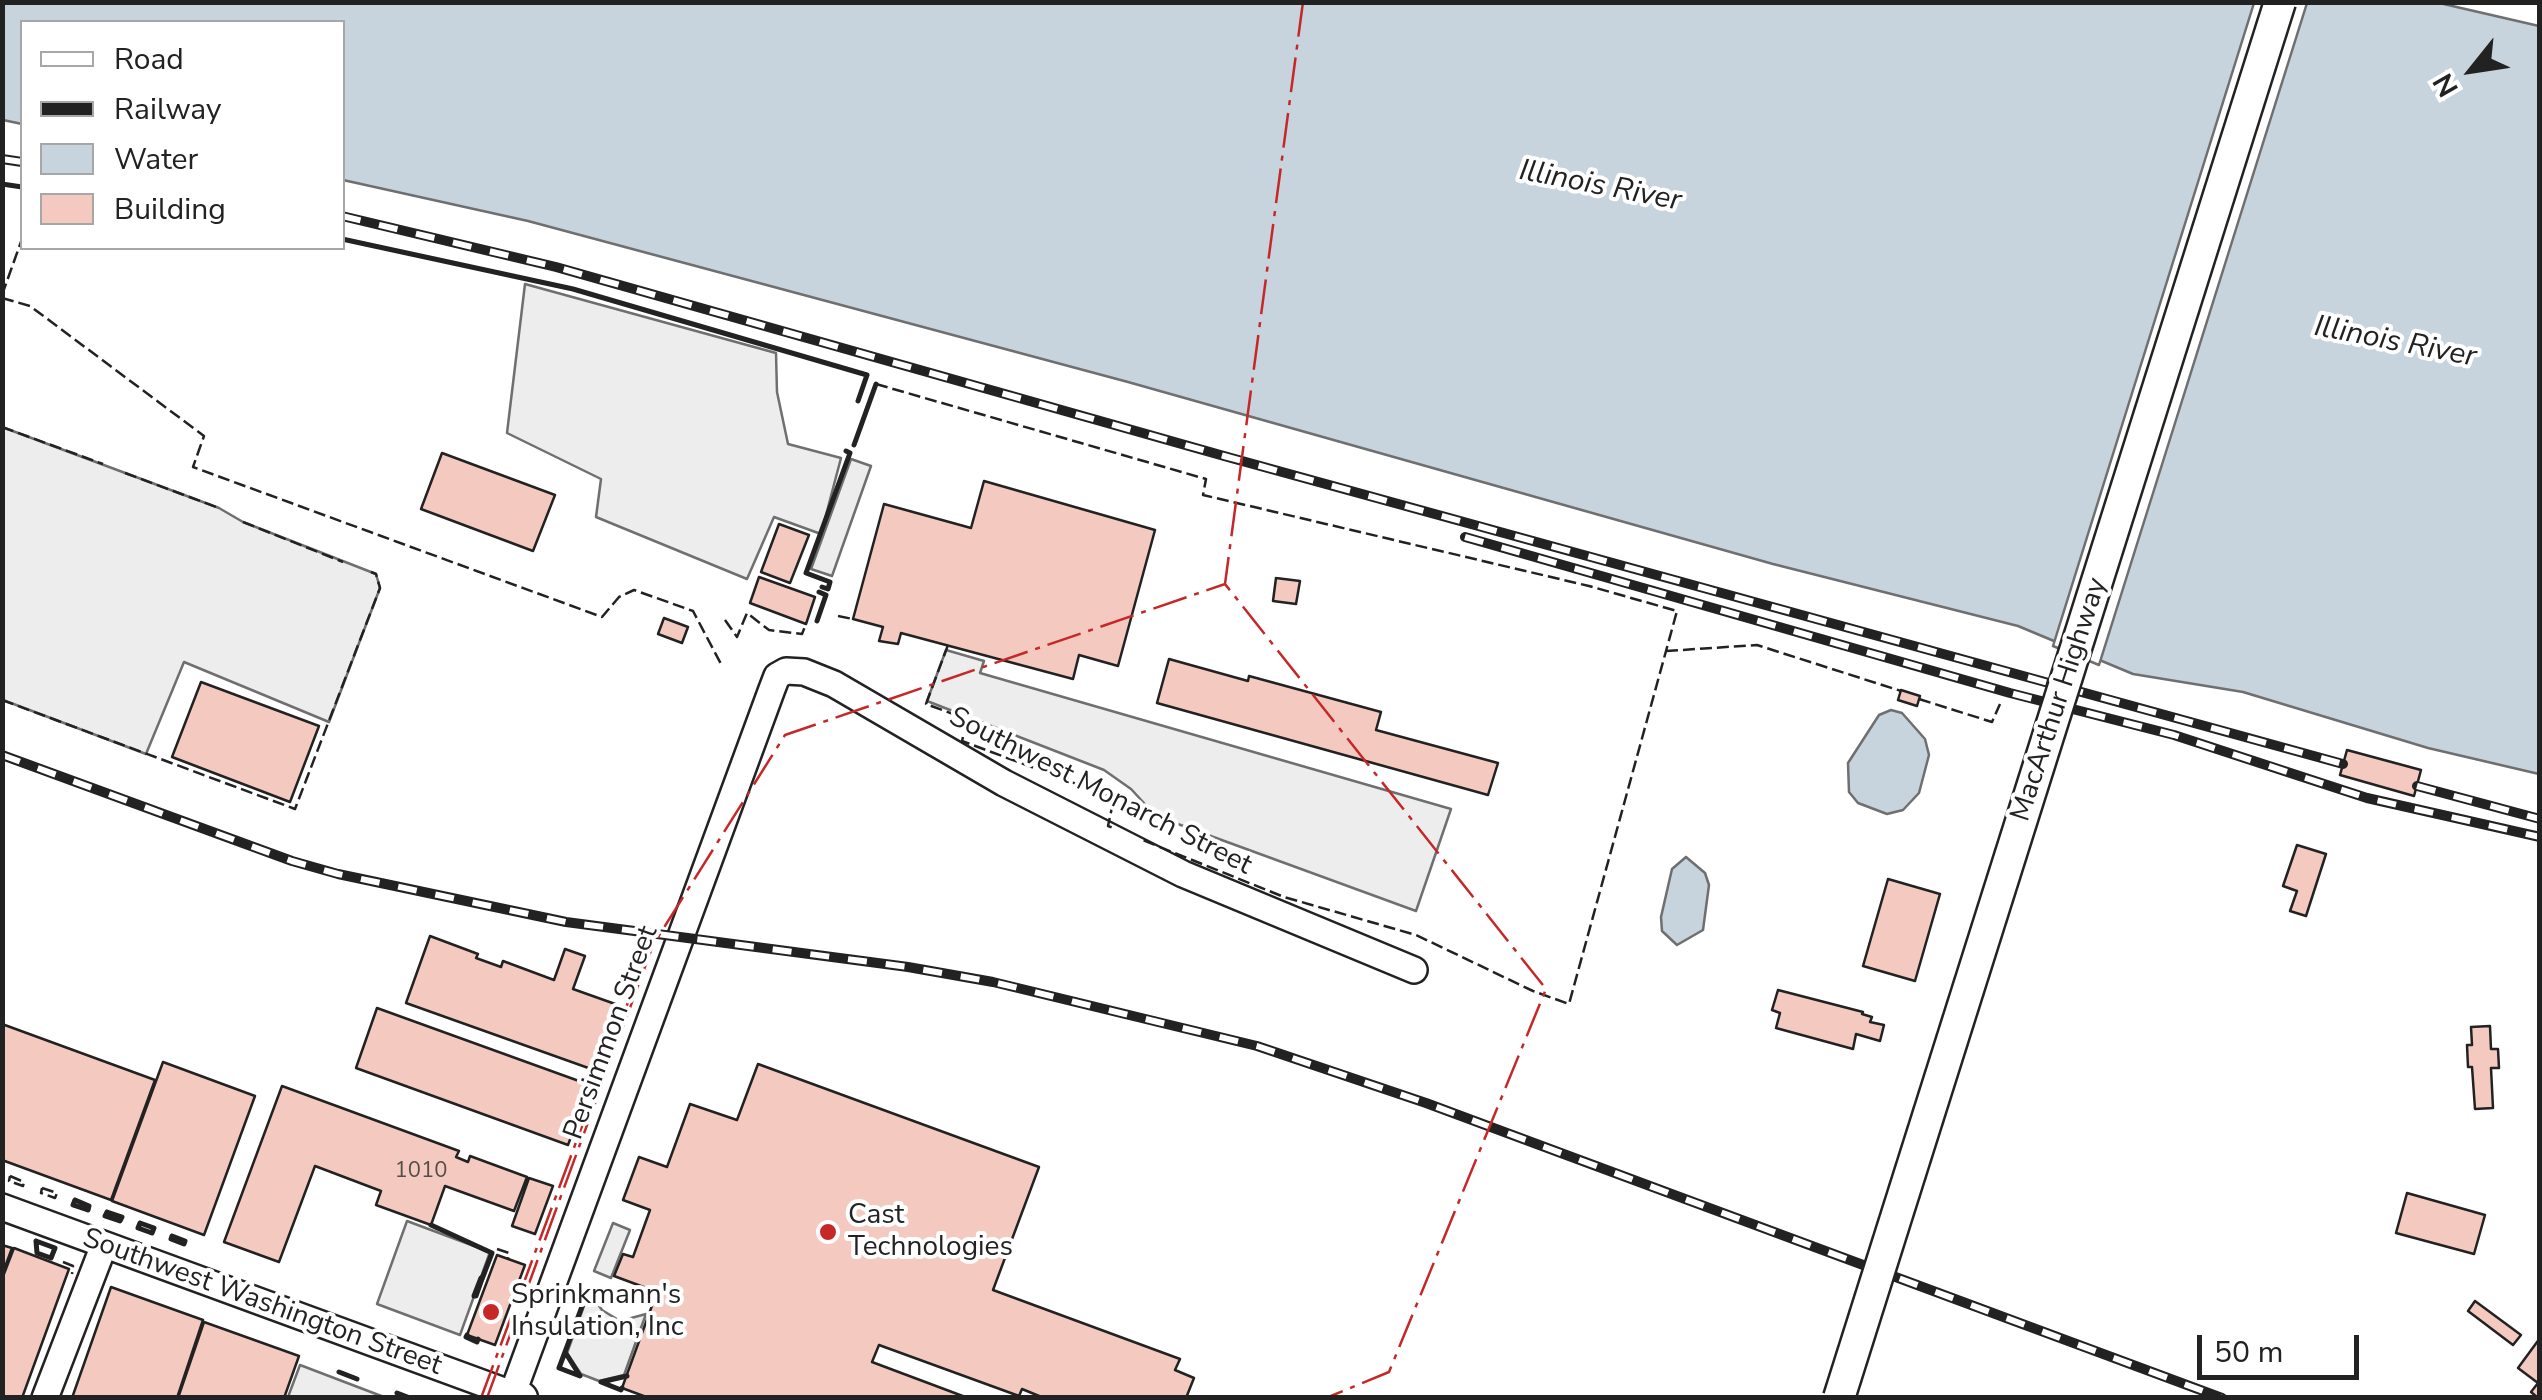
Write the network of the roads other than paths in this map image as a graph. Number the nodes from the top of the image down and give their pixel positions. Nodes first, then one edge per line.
1 (2280, 2) edge
2 (772, 689) joint
3 (1414, 970) dead end
4 (2, 1207) edge
5 (104, 1246) junction
6 (515, 1396) edge
7 (45, 1398) edge
8 (1839, 1398) edge

1 - 8 main road, MacArthur Highway, bridge
2 - 3 street, Southwest Monarch Street
2 - 6 street, Persimmon Street
4 - 5 street, Southwest Washington Street
5 - 6 street, Southwest Washington Street
5 - 7 street

